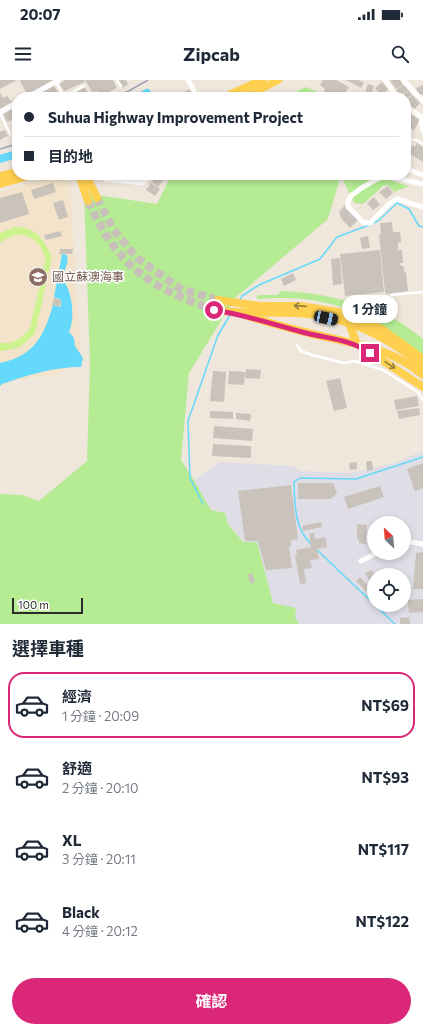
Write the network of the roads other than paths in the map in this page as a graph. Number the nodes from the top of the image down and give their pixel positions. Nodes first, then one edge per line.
1 (57, 80) edge
2 (117, 80) edge
3 (188, 80) edge
4 (262, 80) edge
5 (278, 80) edge
6 (385, 80) edge
7 (403, 80) edge
8 (84, 86) dead end
9 (121, 86) dead end
10 (37, 92) edge
11 (62, 92) edge
12 (73, 92) edge
13 (194, 92) edge
14 (236, 92) edge
15 (255, 92) edge
16 (393, 92) edge
17 (422, 99) edge
18 (12, 106) edge
19 (411, 109) edge
20 (0, 113) edge
21 (423, 117) edge
22 (423, 130) edge
23 (10, 134) dead end
24 (411, 140) edge
25 (423, 144) edge
26 (411, 171) edge
27 (12, 173) edge
28 (423, 175) edge
29 (0, 176) edge
30 (14, 180) edge
31 (81, 180) edge
32 (88, 180) edge
33 (116, 180) edge
34 (147, 180) edge
35 (375, 180) edge
36 (406, 180) edge
37 (0, 184) edge
38 (423, 184) edge
39 (97, 198) tunnel mouth
40 (88, 201) tunnel mouth
41 (423, 207) edge
42 (423, 292) edge
43 (391, 295) dead end
44 (218, 300) tunnel mouth
45 (214, 310) tunnel mouth
46 (235, 313) junction
47 (350, 326) junction
48 (357, 344) junction
49 (297, 345) dead end
50 (406, 353) junction
51 (423, 359) edge
52 (423, 366) edge
53 (423, 375) edge
54 (423, 387) edge
55 (423, 400) edge
56 (411, 542) edge
57 (423, 544) edge
58 (367, 558) edge
59 (361, 561) dead end

1 - 10 street
1 - 11 lane
2 - 9 lane
3 - 13 street
4 - 14 main road
5 - 15 main road
6 - 16 street
7 - 17 street
8 - 12 lane
18 - 20 street
19 - 21 street
20 - 23 lane
21 - 22 street
24 - 25 lane
26 - 28 street
27 - 29 main road
30 - 37 main road
31 - 40 main road
32 - 39 main road
33 - 34 street
35 - 41 street
36 - 38 street
42 - 43 lane
51 -> 44 main road
45 - 46 main road
46 - 47 main road
46 - 48 main road
46 - 50 main road
47 - 48 main road
47 - 50 main road
48 - 53 main road
48 -> 54 main road
49 - 55 lane
50 - 52 main road
56 - 57 street
58 - 59 street

